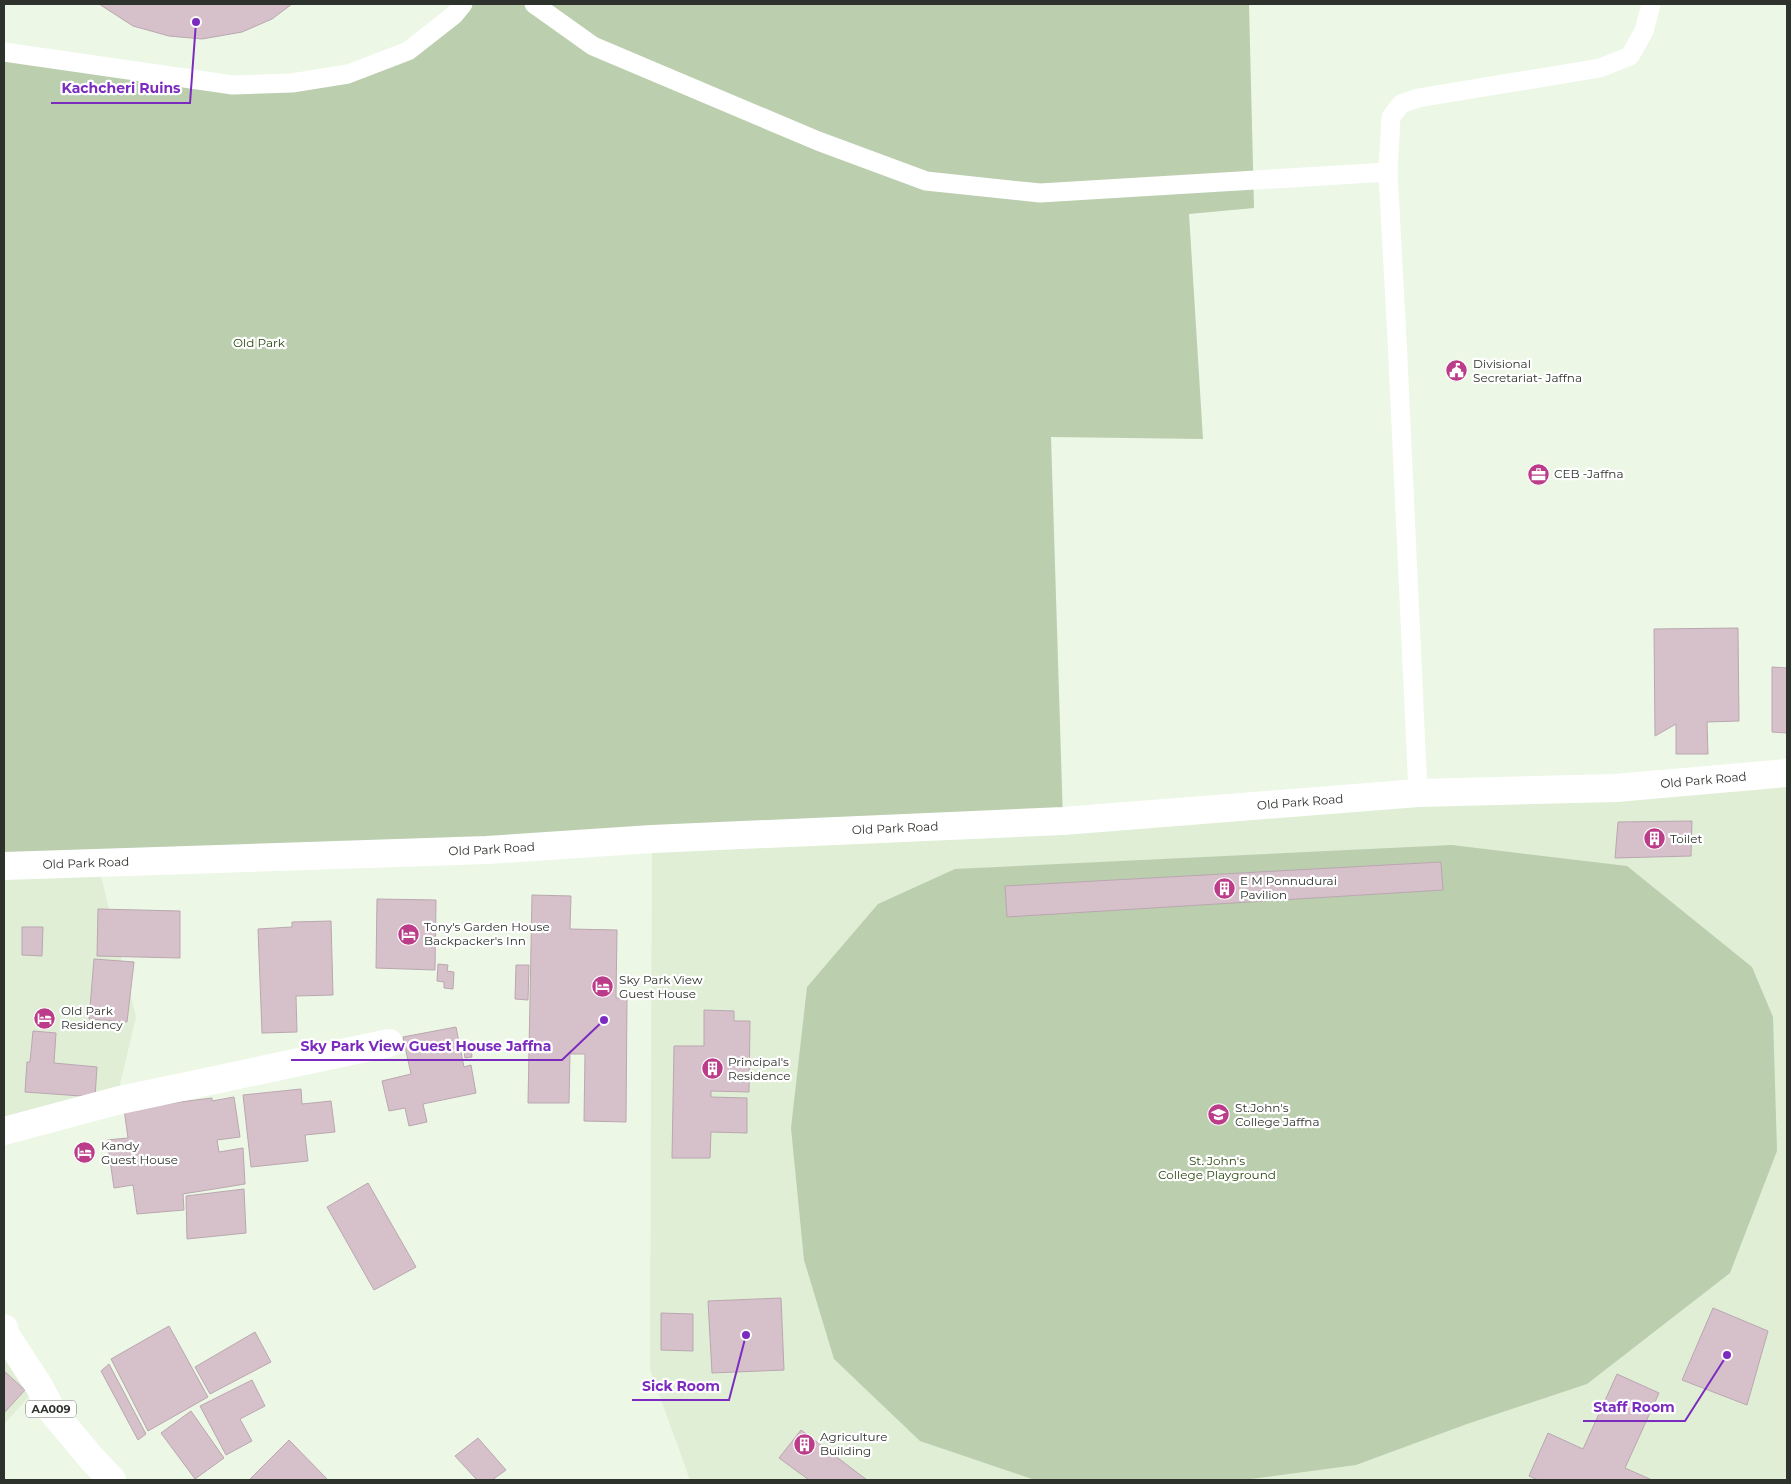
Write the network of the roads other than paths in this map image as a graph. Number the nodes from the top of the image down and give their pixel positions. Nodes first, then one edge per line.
1 (463, 4) edge
2 (534, 4) edge
3 (1651, 4) edge
4 (4, 52) edge
5 (1388, 172) junction
6 (1787, 773) edge
7 (1418, 793) junction
8 (4, 866) edge
9 (389, 1043) dead end
10 (4, 1131) edge
11 (4, 1332) edge
12 (112, 1480) edge

1 - 4 lane
2 - 5 lane
3 - 5 lane
5 - 7 lane
6 - 7 main road, Old Park Road
7 - 8 main road, Old Park Road
9 - 10 main road
11 - 12 main road, AA009

